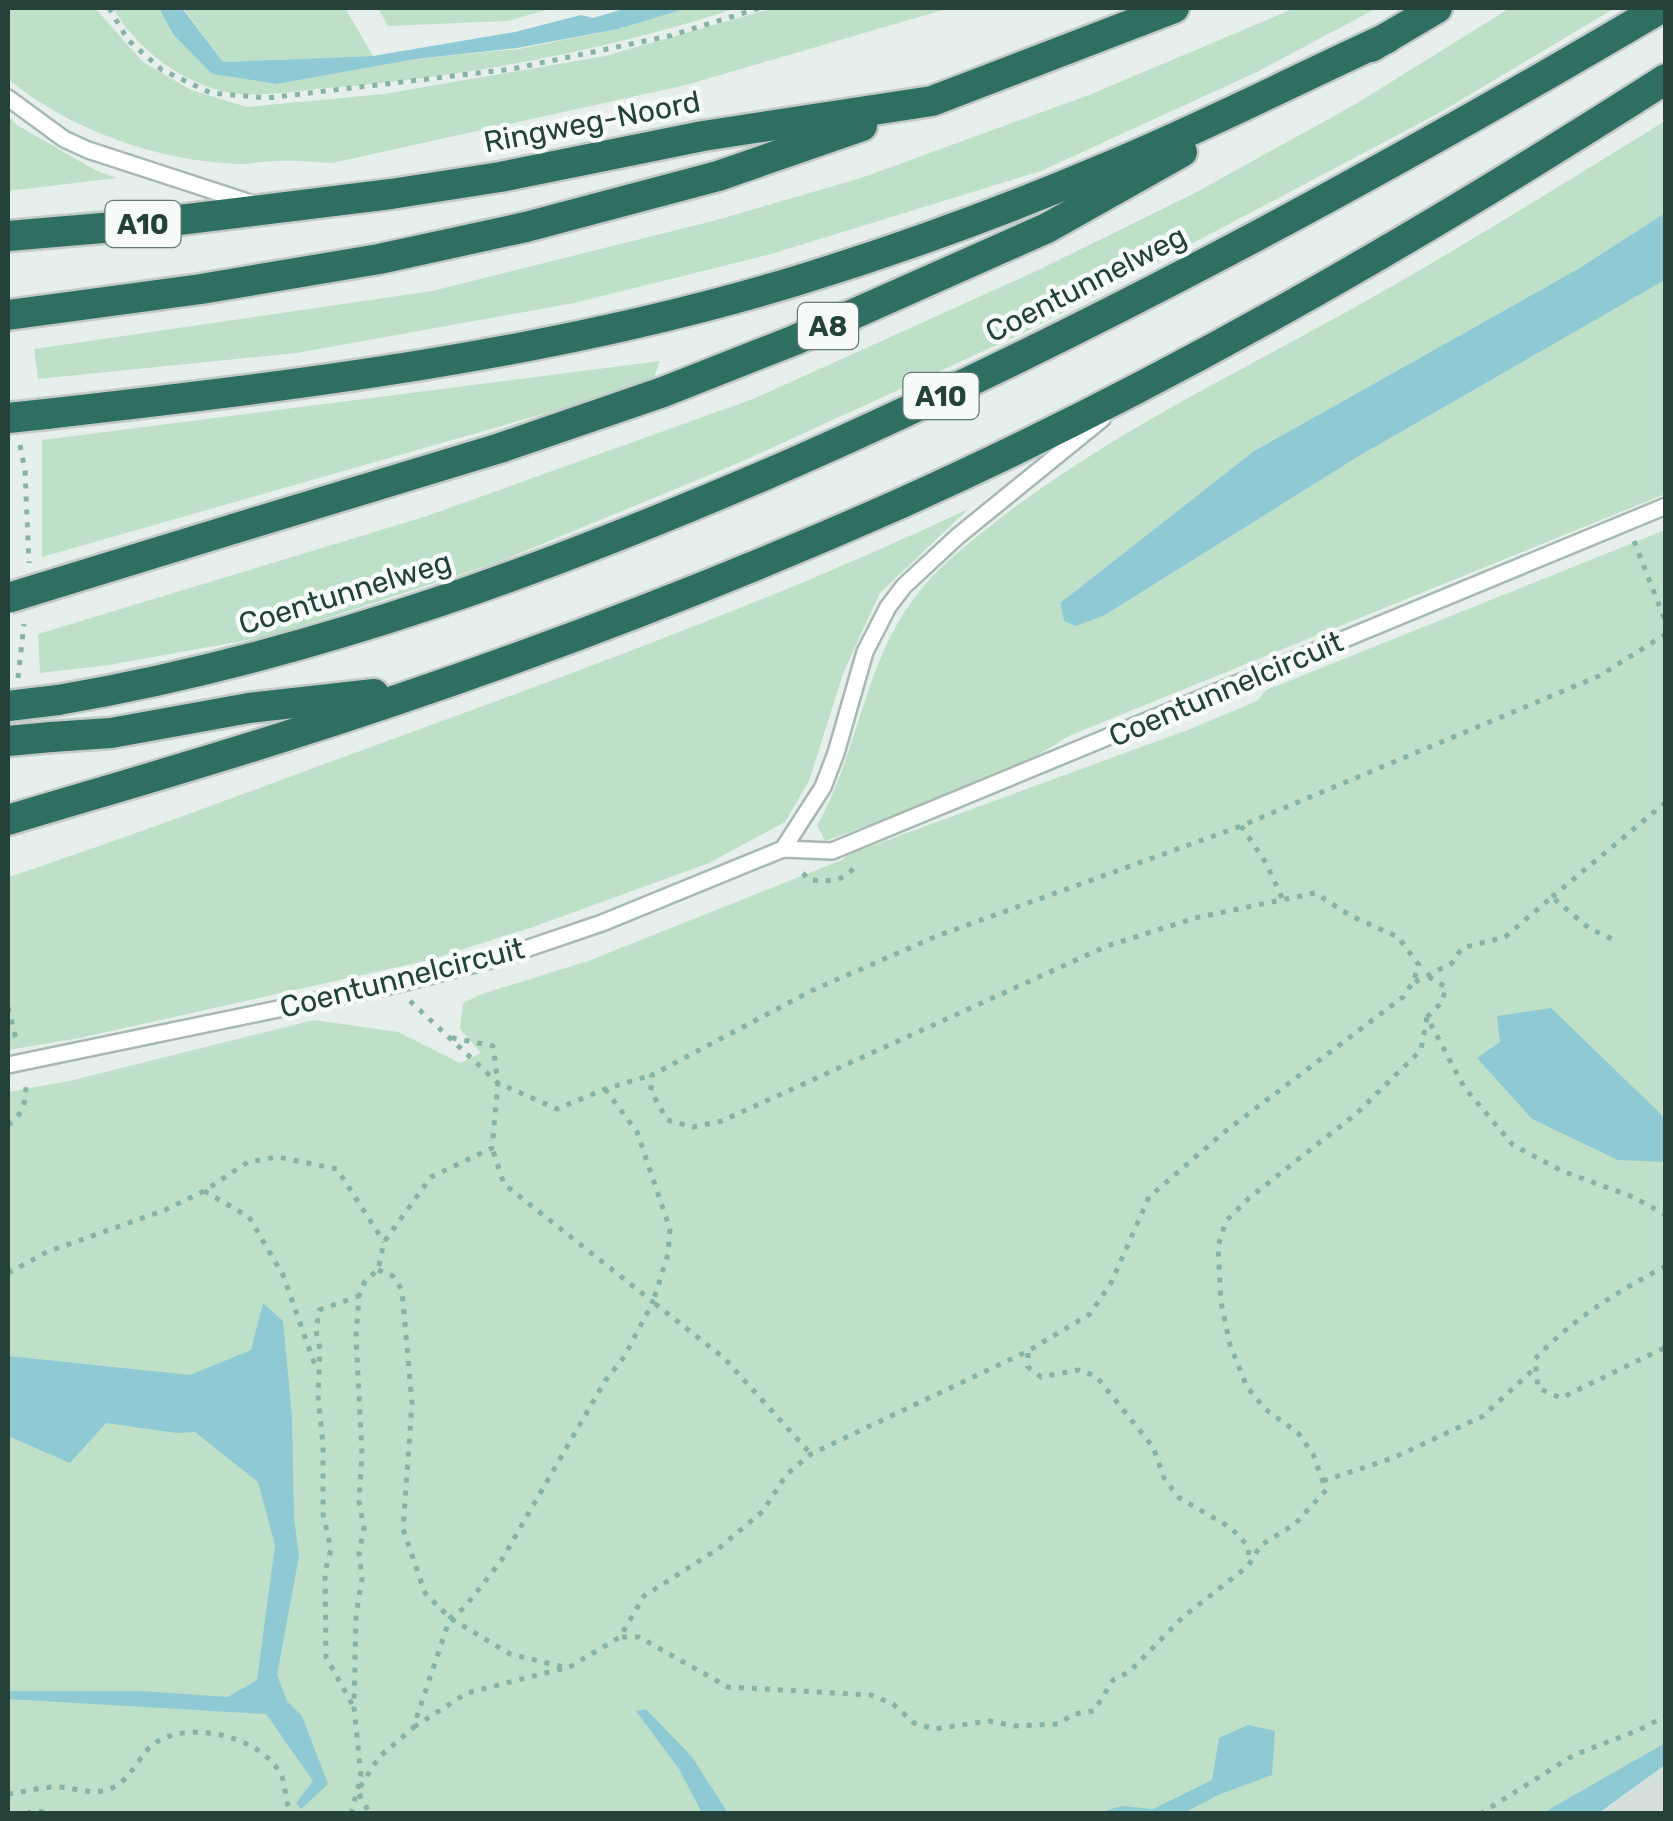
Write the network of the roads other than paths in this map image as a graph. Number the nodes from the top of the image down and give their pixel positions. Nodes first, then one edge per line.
1 (1174, 8) edge
2 (1437, 8) edge
3 (1661, 8) edge
4 (1387, 38) junction
5 (1666, 79) edge
6 (8, 98) edge
7 (932, 102) junction
8 (272, 210) junction
9 (10, 236) edge
10 (8, 315) edge
11 (1142, 386) junction
12 (8, 418) edge
13 (1666, 506) edge
14 (8, 598) edge
15 (432, 688) junction
16 (8, 706) edge
17 (8, 741) edge
18 (8, 820) edge
19 (783, 849) junction
20 (14, 1063) edge

1 - 7 highway, Ringweg-Noord / A10
2 - 4 highway
3 - 16 highway, Coentunnelweg / A10, bridge
4 - 12 highway, bridge
4 - 14 highway, A8, bridge
5 - 11 highway, A10
6 - 8 lane
7 - 8 highway, Ringweg-Noord / A10
7 - 10 highway
8 - 9 highway, Ringweg-Noord / A10
11 - 15 highway, A10
11 - 19 lane
13 - 19 lane, Coentunnelcircuit
15 - 17 highway, A10, bridge
15 - 18 highway
19 - 20 lane, Coentunnelcircuit

